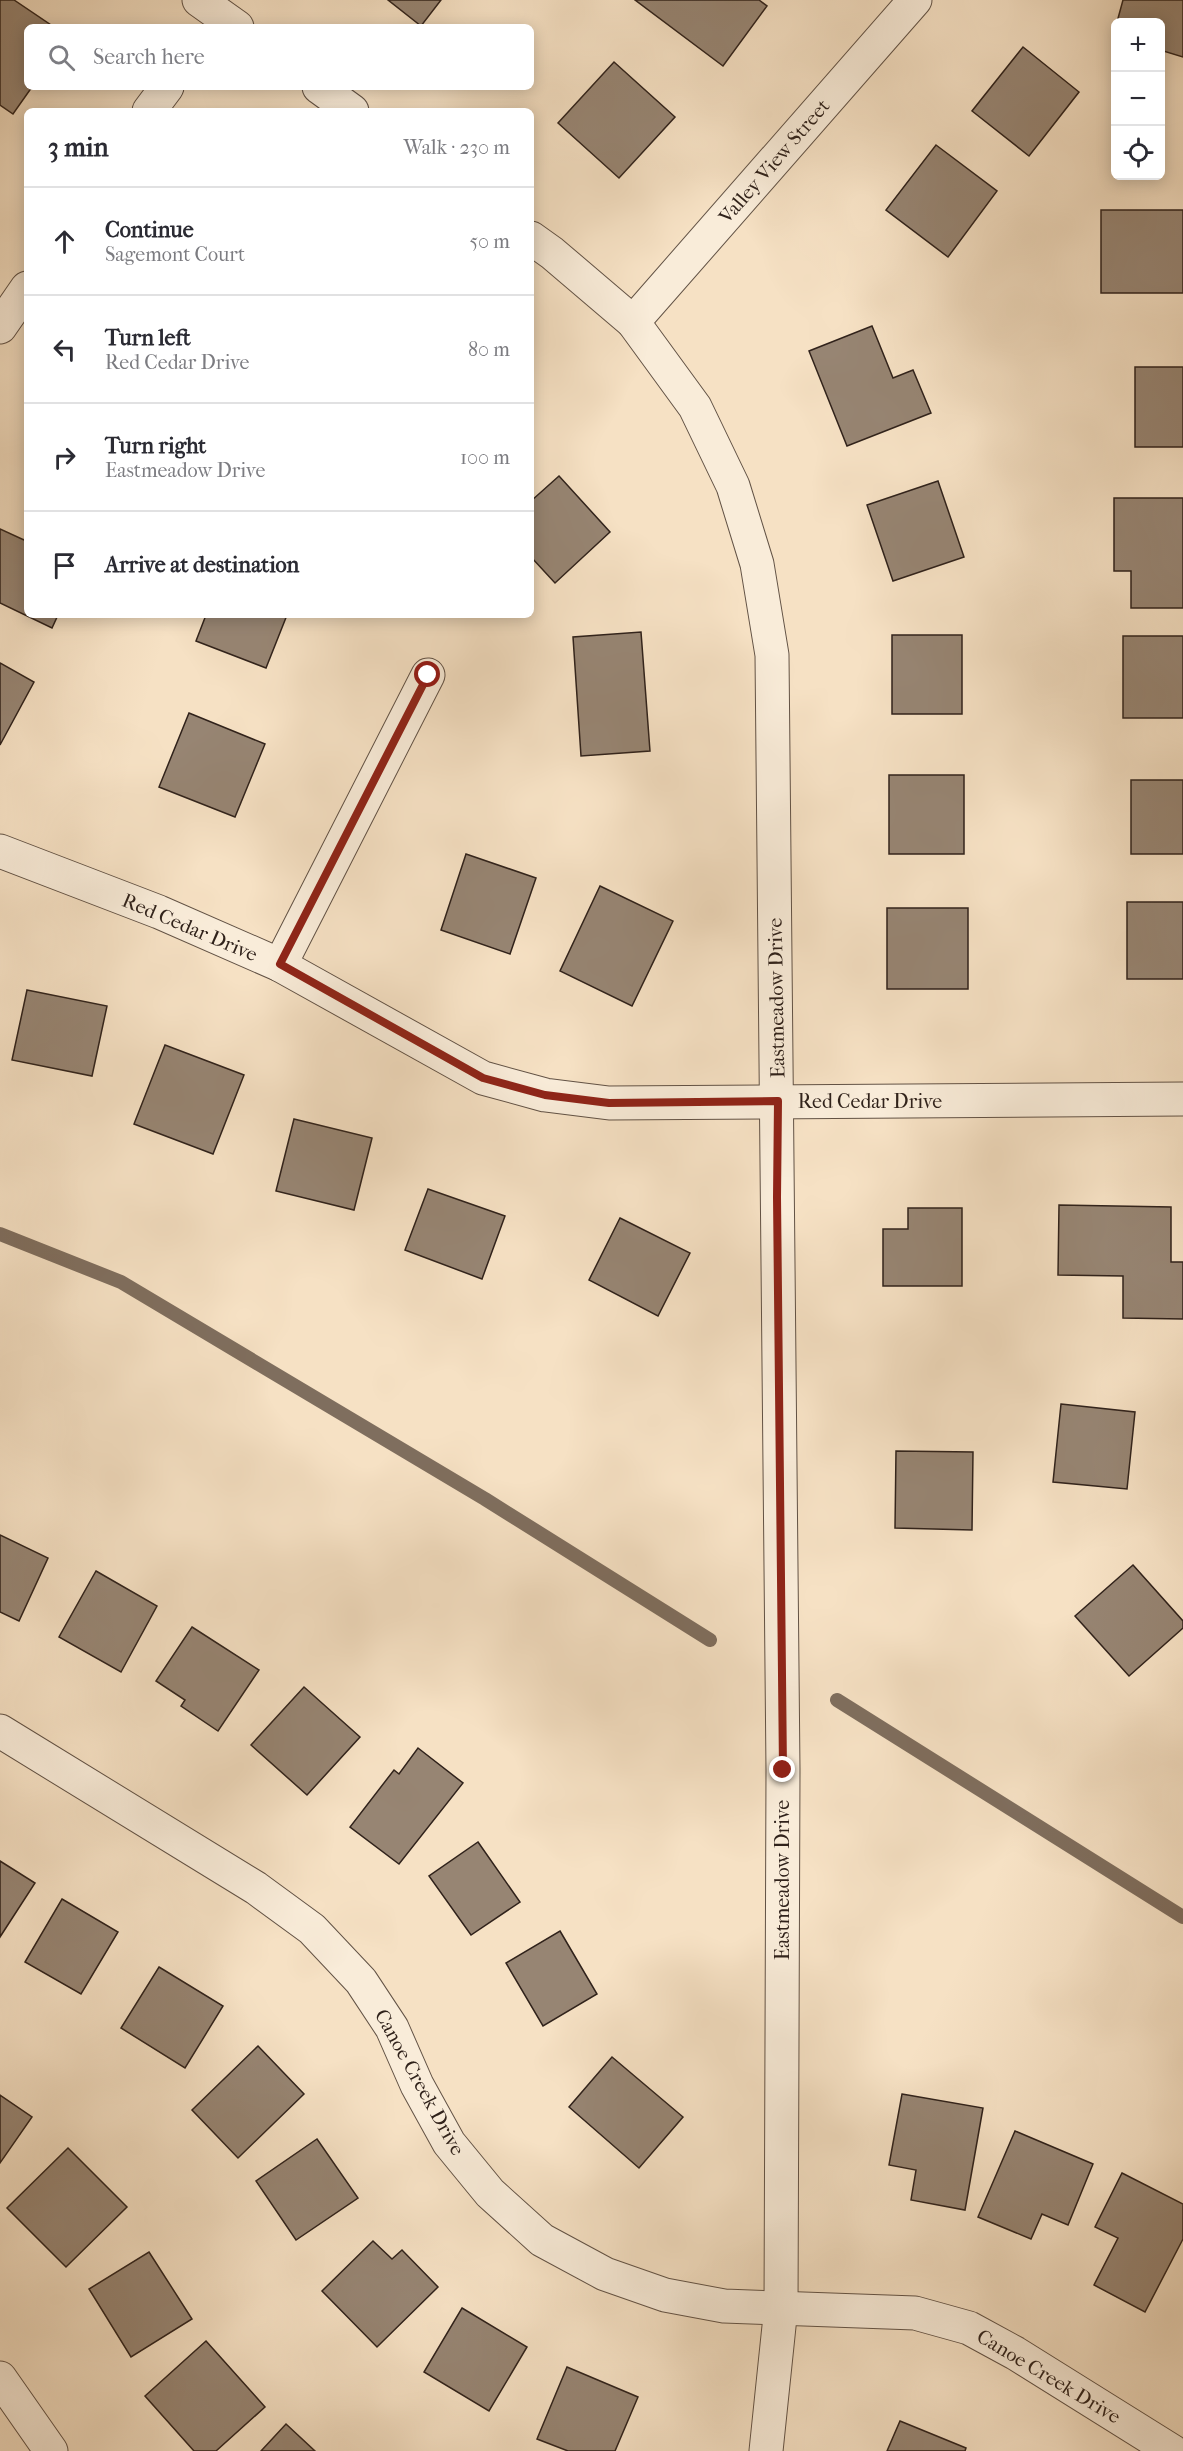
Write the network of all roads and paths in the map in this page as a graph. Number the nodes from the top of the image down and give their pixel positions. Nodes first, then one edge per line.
1 (915, 0) edge
2 (165, 90) edge
3 (323, 90) edge
4 (151, 108) edge
5 (348, 108) edge
6 (534, 240) edge
7 (24, 292) edge
8 (633, 322) junction
9 (0, 327) edge
10 (428, 675) dead end
11 (0, 851) edge
12 (280, 964) junction
13 (1183, 1099) edge
14 (778, 1101) junction
15 (0, 1731) edge
16 (781, 2307) junction
17 (0, 2378) edge
18 (51, 2451) edge
19 (766, 2451) edge
20 (1172, 2451) edge

1 - 8 street, Valley View Street
2 - 4 street
3 - 5 street
6 - 8 street, Eastmeadow Drive
7 - 9 street
8 - 14 street, Eastmeadow Drive
10 - 12 street
11 - 12 street, Red Cedar Drive
12 - 14 street, Red Cedar Drive
13 - 14 street, Red Cedar Drive
14 - 16 street, Eastmeadow Drive
15 - 16 street, Canoe Creek Drive
16 - 19 street, Eastmeadow Drive
16 - 20 street, Canoe Creek Drive
17 - 18 street

